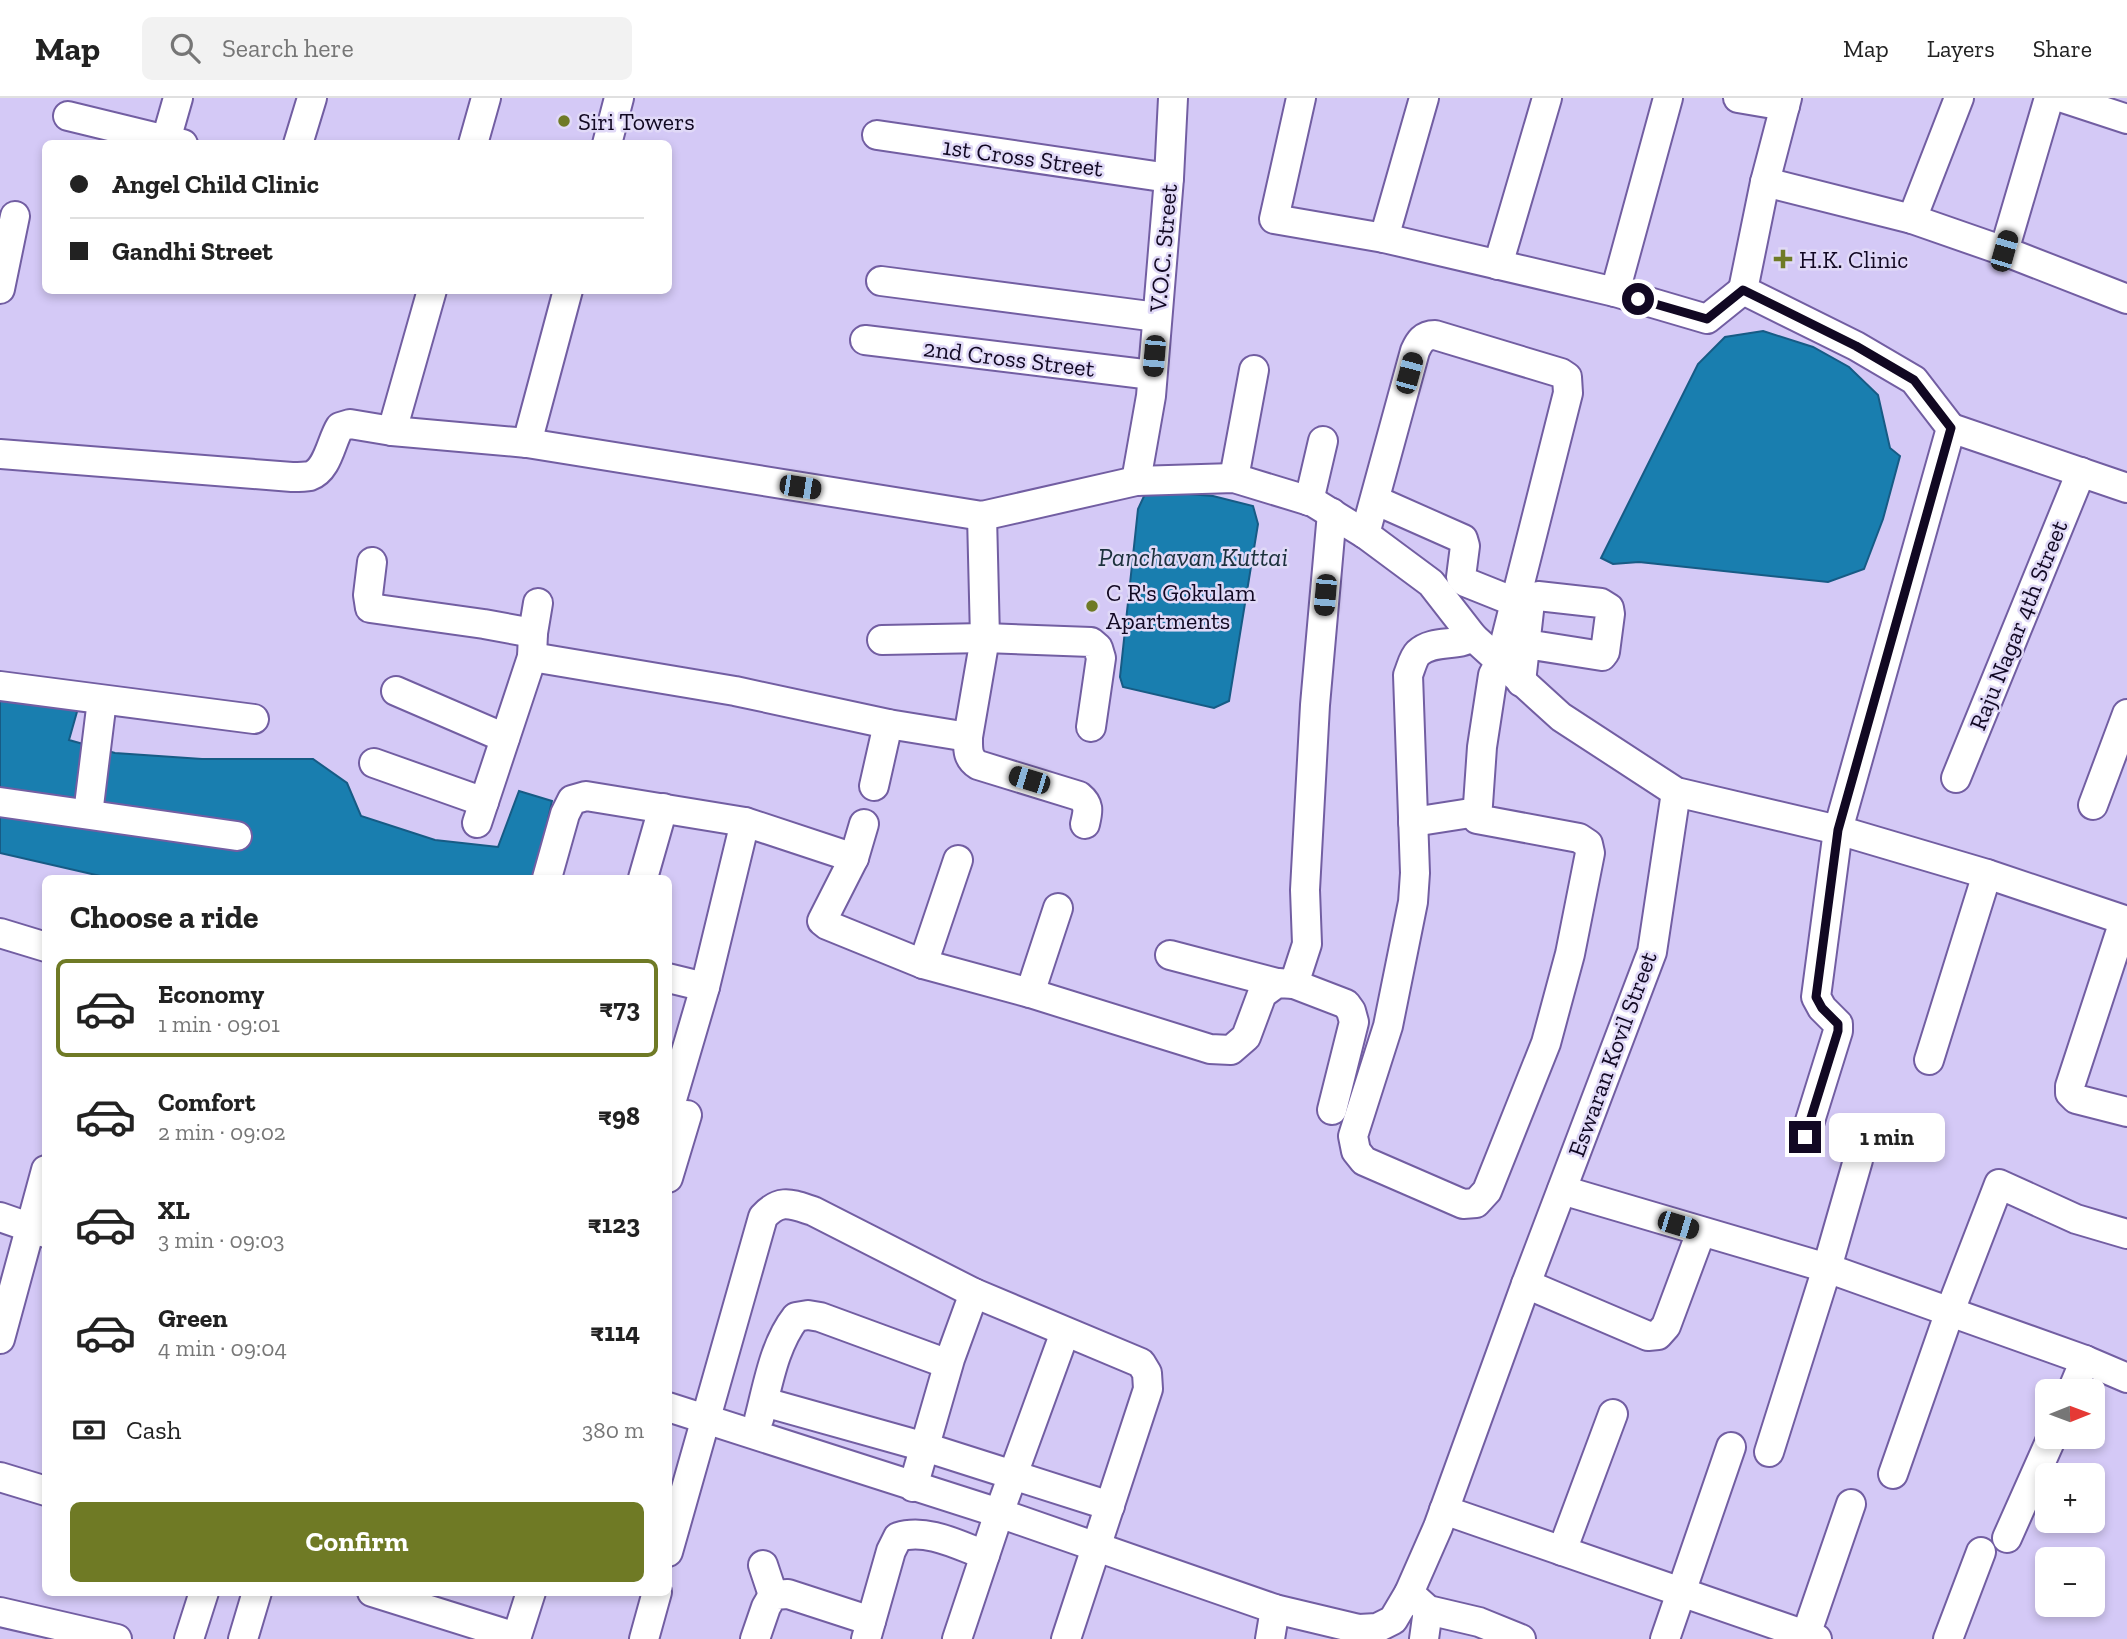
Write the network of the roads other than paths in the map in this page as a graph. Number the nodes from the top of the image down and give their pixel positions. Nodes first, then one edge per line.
1 (178, 98) edge
2 (312, 98) edge
3 (486, 98) edge
4 (619, 98) edge
5 (1173, 98) edge
6 (1301, 98) edge
7 (1424, 98) edge
8 (1547, 98) edge
9 (1668, 98) edge
10 (1738, 98) edge
11 (1959, 98) edge
12 (2049, 98) edge
13 (2063, 98) edge
14 (1786, 102) edge
15 (68, 116) dead end
16 (2127, 119) edge
17 (877, 135) dead end
18 (167, 140) edge
19 (175, 140) edge
20 (299, 140) edge
21 (474, 140) edge
22 (608, 140) edge
23 (1169, 178) junction
24 (1765, 182) junction
25 (15, 216) dead end
26 (1912, 219) junction
27 (1384, 238) junction
28 (2004, 251) junction
29 (1498, 265) junction
30 (881, 281) dead end
31 (0, 289) edge
32 (1743, 290) junction
33 (1615, 292) junction
34 (431, 294) edge
35 (567, 294) edge
36 (2126, 297) edge
37 (1157, 317) junction
38 (866, 340) dead end
39 (1254, 370) dead end
40 (1152, 376) junction
41 (1951, 428) junction
42 (392, 431) junction
43 (1323, 441) dead end
44 (527, 443) junction
45 (0, 454) edge
46 (2081, 472) junction
47 (1234, 478) junction
48 (1136, 481) junction
49 (2127, 488) edge
50 (1376, 500) junction
51 (1321, 507) junction
52 (982, 516) junction
53 (1365, 534) junction
54 (372, 562) dead end
55 (1515, 602) junction
56 (538, 603) dead end
57 (1474, 637) junction
58 (985, 638) junction
59 (882, 640) dead end
60 (532, 645) junction
61 (1526, 645) dead end
62 (1500, 662) junction
63 (1521, 682) junction
64 (0, 686) edge
65 (396, 691) dead end
66 (102, 699) junction
67 (2127, 714) edge
68 (254, 719) dead end
69 (888, 724) junction
70 (1091, 727) dead end
71 (968, 737) junction
72 (505, 738) junction
73 (374, 762) dead end
74 (1956, 778) dead end
75 (874, 786) dead end
76 (1675, 792) junction
77 (0, 802) edge
78 (2093, 805) dead end
79 (663, 807) junction
80 (1477, 812) junction
81 (88, 814) junction
82 (1413, 821) junction
83 (745, 822) junction
84 (864, 824) dead end
85 (1085, 824) dead end
86 (1838, 830) junction
87 (237, 836) dead end
88 (854, 858) junction
89 (958, 860) dead end
90 (1987, 873) junction
91 (548, 875) edge
92 (644, 875) edge
93 (1058, 908) dead end
94 (2125, 921) edge
95 (0, 933) edge
96 (42, 946) edge
97 (1170, 955) dead end
98 (923, 964) junction
99 (672, 979) edge
100 (1285, 983) junction
101 (705, 987) junction
102 (1030, 993) junction
103 (1929, 1060) dead end
104 (1332, 1110) dead end
105 (2127, 1112) edge
106 (678, 1114) edge
107 (1805, 1137) dead end
108 (672, 1152) edge
109 (1858, 1160) dead end
110 (1562, 1190) junction
111 (42, 1197) edge
112 (0, 1217) edge
113 (37, 1230) edge
114 (1701, 1232) junction
115 (2127, 1234) edge
116 (1827, 1268) junction
117 (1527, 1284) junction
118 (974, 1293) junction
119 (1950, 1311) junction
120 (2, 1326) edge
121 (1065, 1332) junction
122 (2085, 1360) junction
123 (948, 1364) junction
124 (2127, 1378) edge
125 (2076, 1379) edge
126 (764, 1402) junction
127 (672, 1408) edge
128 (1613, 1414) dead end
129 (705, 1418) junction
130 (754, 1434) junction
131 (925, 1447) junction
132 (1731, 1447) dead end
133 (2047, 1449) edge
134 (1769, 1452) dead end
135 (1893, 1474) dead end
136 (1013, 1475) junction
137 (0, 1477) edge
138 (914, 1487) junction
139 (42, 1491) edge
140 (1851, 1504) dead end
141 (1110, 1506) junction
142 (1444, 1510) junction
143 (999, 1513) junction
144 (672, 1538) edge
145 (2007, 1538) dead end
146 (1097, 1547) junction
147 (1562, 1551) junction
148 (1980, 1552) dead end
149 (985, 1555) junction
150 (763, 1564) dead end
151 (1680, 1592) junction
152 (774, 1595) junction
153 (203, 1596) edge
154 (256, 1596) edge
155 (385, 1596) edge
156 (530, 1596) edge
157 (656, 1596) edge
158 (1419, 1601) junction
159 (1275, 1609) junction
160 (0, 1612) edge
161 (868, 1630) edge
162 (1811, 1637) edge
163 (516, 1638) edge
164 (117, 1639) edge
165 (189, 1639) edge
166 (243, 1639) edge
167 (644, 1639) edge
168 (755, 1639) edge
169 (957, 1639) edge
170 (1066, 1639) edge
171 (1270, 1639) edge
172 (1424, 1639) edge
173 (1521, 1639) edge
174 (1665, 1639) edge
175 (1948, 1639) edge

1 - 19 street
2 - 20 street
3 - 21 street
4 - 22 street
5 - 23 street, V.O.C. Street
6 - 27 street
7 - 27 street
8 - 29 street
9 - 33 street
10 - 14 street
11 - 26 street
12 - 28 street
13 - 16 street
14 - 24 street
15 - 18 street
17 - 23 street, 1st Cross Street
23 - 37 street, V.O.C. Street
24 - 26 street
24 - 32 street
25 - 31 street
26 - 28 street
27 - 29 street
28 - 36 street
29 - 33 street
30 - 37 street
32 - 33 street
32 - 41 street
34 - 42 street
35 - 44 street
37 - 40 street, V.O.C. Street
38 - 40 street, 2nd Cross Street
39 - 47 street
40 - 48 street, V.O.C. Street
41 - 46 street
41 - 86 street
42 - 44 street
42 - 45 street
43 - 51 street
44 - 52 street
46 - 49 street
46 - 74 street, Raju Nagar 4th Street
47 - 48 street
47 - 51 street
48 - 52 street
50 - 53 street
50 - 55 street
50 - 55 street
51 - 53 street
51 - 100 street
52 - 58 street
53 - 57 street
54 - 60 street
55 - 62 street
56 - 60 street
57 - 62 street
57 - 82 street
58 - 59 street
58 - 70 street
58 - 71 street
60 - 69 street
60 - 72 street
61 - 63 street
62 - 63 street
62 - 80 street
63 - 76 street
64 - 66 street
65 - 72 street
66 - 68 street
66 - 81 street
67 - 78 street
69 - 71 street
69 - 75 street
71 - 85 street
72 - 73 street
76 - 86 street
76 - 110 street, Eswaran Kovil Street
77 - 81 street
79 - 83 street
79 - 91 street
79 - 92 street
80 - 82 street
80 - 82 street
81 - 87 street
83 - 88 street
83 - 101 street
84 - 88 street
86 - 90 street
86 - 107 street
88 - 98 street
89 - 98 street
90 - 94 street
90 - 103 street
93 - 102 street
94 - 105 street
95 - 96 street
97 - 100 street
98 - 102 street
99 - 101 street
100 - 102 street
100 - 104 street
101 - 106 street
106 - 108 street
109 - 116 street
110 - 114 street
110 - 117 street, Eswaran Kovil Street
111 - 113 street
112 - 113 street
113 - 120 street
114 - 116 street
114 - 117 street
115 - 119 street
116 - 119 street
116 - 134 street
117 - 142 street, Eswaran Kovil Street
118 - 121 street
118 - 123 street
118 - 129 street
119 - 122 street
119 - 135 street
121 - 136 street
121 - 141 street
122 - 124 street
122 - 125 street
123 - 126 street
123 - 131 street
126 - 130 street
126 - 131 street
127 - 129 street
128 - 147 street
129 - 130 street
129 - 144 street
130 - 138 street
131 - 136 street
131 - 138 street
132 - 151 street
133 - 145 street
136 - 141 street
136 - 143 street
137 - 139 street
138 - 143 street
140 - 162 street
141 - 146 street
142 - 147 street
142 - 158 street, Eswaran Kovil Street
143 - 146 street
143 - 149 street
146 - 159 street
146 - 170 street
147 - 151 street
148 - 175 street
149 - 161 street
149 - 169 street
150 - 152 street
151 - 162 street
151 - 174 street
152 - 161 street
152 - 168 street
153 - 165 street
154 - 166 street
155 - 163 street
156 - 163 street
157 - 167 street
158 - 159 street
158 - 172 street
158 - 173 street
159 - 171 street
160 - 164 street

